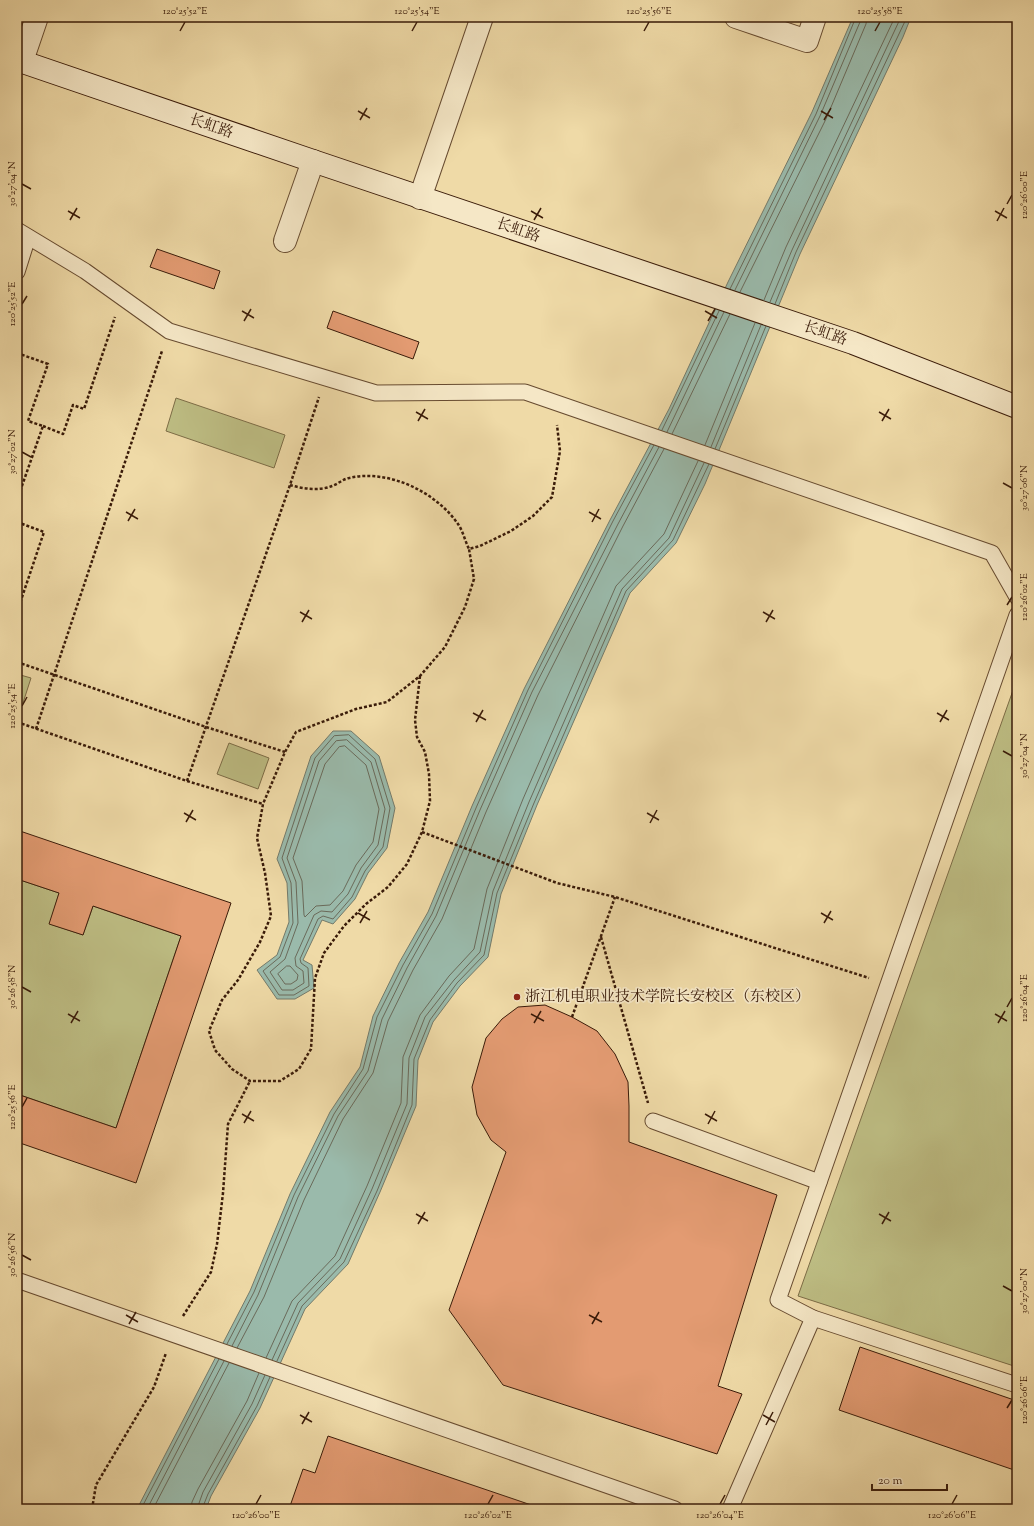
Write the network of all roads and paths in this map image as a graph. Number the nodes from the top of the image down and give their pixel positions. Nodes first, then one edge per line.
1 (37, 17) edge
2 (482, 17) edge
3 (736, 17) edge
4 (815, 17) edge
5 (19, 61) edge
6 (312, 162) junction
7 (420, 198) junction
8 (23, 234) edge
9 (285, 241) dead end
10 (17, 272) edge
11 (122, 298) junction
12 (169, 331) junction
13 (17, 354) edge
14 (325, 378) junction
15 (555, 403) junction
16 (1017, 407) edge
17 (43, 426) junction
18 (290, 485) junction
19 (17, 500) edge
20 (17, 522) edge
21 (469, 549) junction
22 (1017, 597) edge
23 (17, 612) edge
24 (1017, 615) edge
25 (17, 662) edge
26 (54, 675) junction
27 (420, 676) junction
28 (17, 722) edge
29 (206, 727) junction
30 (36, 729) junction
31 (285, 752) junction
32 (187, 781) junction
33 (263, 804) junction
34 (423, 832) junction
35 (615, 897) junction
36 (601, 936) junction
37 (888, 984) junction
38 (572, 1017) dead end
39 (250, 1081) junction
40 (653, 1121) joint
41 (819, 1182) junction
42 (17, 1280) edge
43 (813, 1318) junction
44 (174, 1335) junction
45 (1017, 1385) edge
46 (92, 1509) edge
47 (675, 1509) edge
48 (730, 1509) edge

1 - 5 main road
2 - 7 main road
3 - 4 main road
5 - 6 main road, 长虹路
6 - 7 main road, 长虹路
6 - 9 main road
7 - 16 main road, 长虹路
8 - 10 lane
8 - 11 lane
11 - 12 lane
11 - 17 path
12 - 14 lane
12 - 26 path
13 - 17 path
14 - 15 lane
14 - 18 path
15 - 21 path
15 - 22 lane
17 - 19 path
18 - 21 path
18 - 29 path
20 - 23 path
21 - 27 path
24 - 37 lane
25 - 26 path
26 - 29 path
26 - 30 path
27 - 31 path
27 - 34 path
28 - 30 path
29 - 31 path
29 - 32 path
30 - 32 path
31 - 33 path
32 - 33 path
33 - 39 path
34 - 35 path
34 - 39 path
35 - 36 path
35 - 37 path
36 - 38 path
36 - 40 path
37 - 41 lane
39 - 44 path
40 - 41 lane
41 - 43 lane
42 - 44 lane
43 - 45 lane
43 - 48 lane
44 - 46 path
44 - 47 lane

